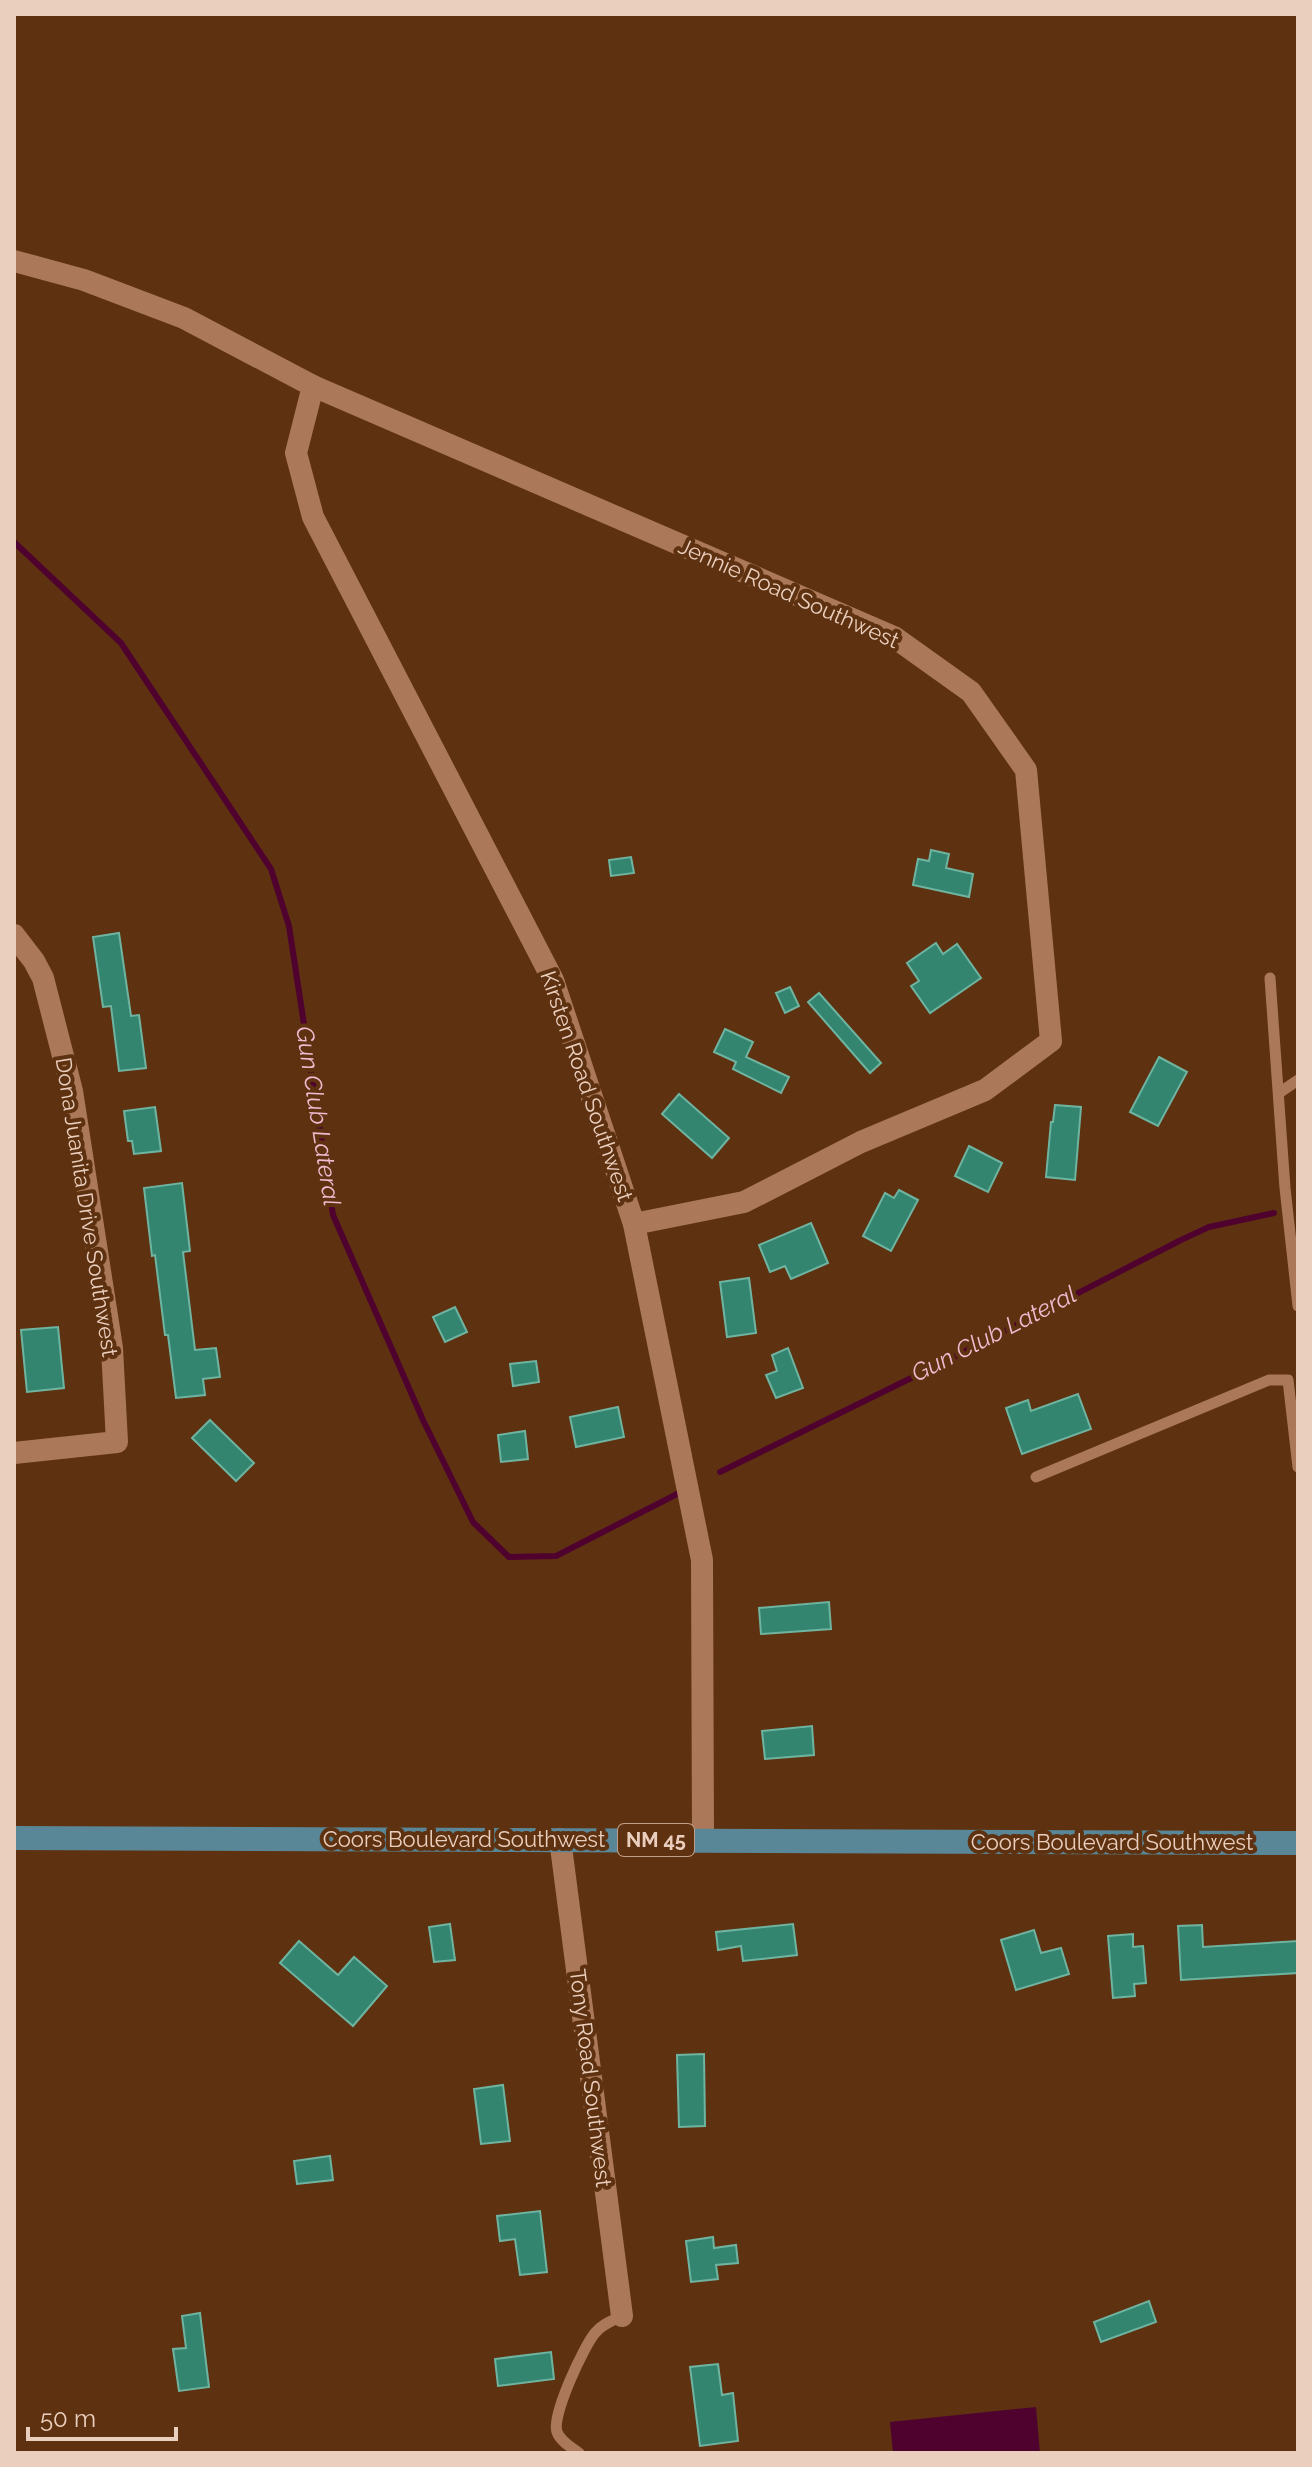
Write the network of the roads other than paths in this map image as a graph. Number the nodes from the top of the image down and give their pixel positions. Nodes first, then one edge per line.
1 (14, 261) edge
2 (313, 386) junction
3 (14, 935) edge
4 (1270, 978) dead end
5 (1298, 1080) edge
6 (1279, 1093) junction
7 (634, 1224) junction
8 (1296, 1276) edge
9 (1298, 1306) edge
10 (14, 1453) edge
11 (1298, 1467) edge
12 (1036, 1477) dead end
13 (14, 1838) edge
14 (560, 1839) junction
15 (703, 1840) junction
16 (1298, 1843) edge
17 (622, 2316) joint
18 (579, 2453) edge

1 - 2 street, Jennie Road Southwest
2 - 7 street, Kirsten Road Southwest
2 - 7 street, Jennie Road Southwest
3 - 10 street, Dona Juanita Drive Southwest
4 - 6 lane
5 - 6 lane
6 - 8 lane
7 - 15 street, Kirsten Road Southwest
8 - 9 lane
11 - 12 lane
13 - 14 main road, Coors Boulevard Southwest / NM 45
14 - 15 main road, Coors Boulevard Southwest / NM 45
14 - 17 street, Tony Road Southwest
15 - 16 main road, Coors Boulevard Southwest / NM 45
17 - 18 lane

